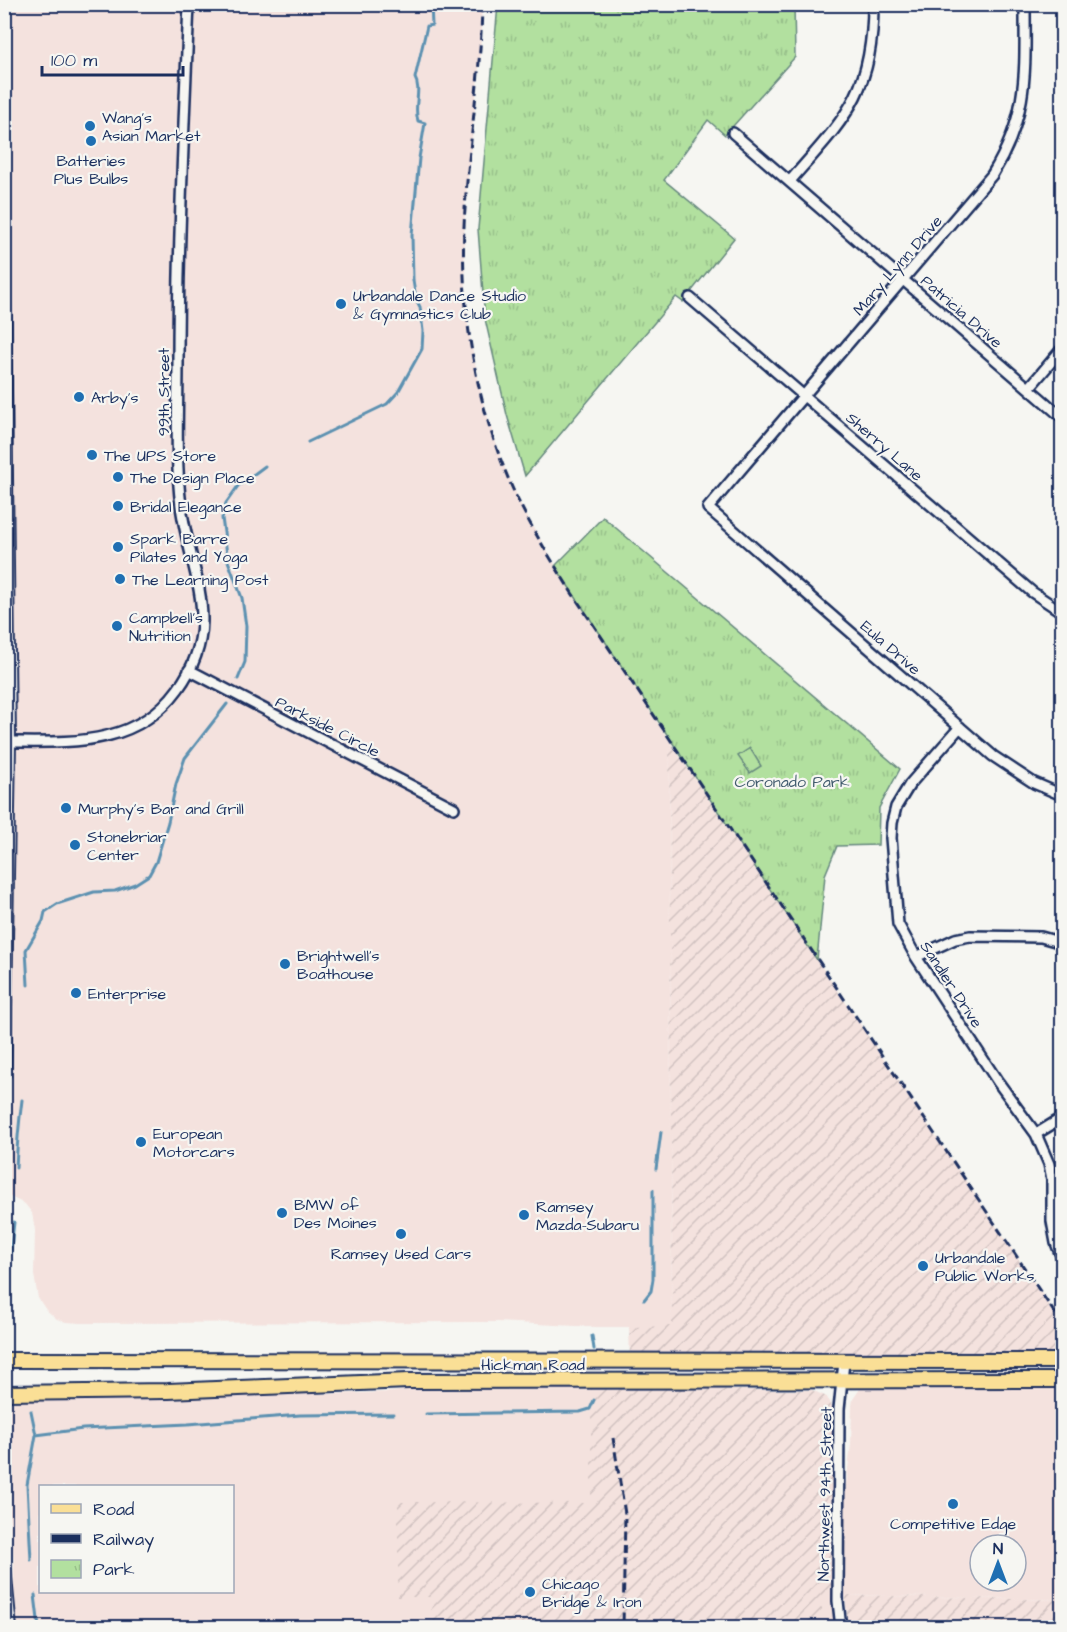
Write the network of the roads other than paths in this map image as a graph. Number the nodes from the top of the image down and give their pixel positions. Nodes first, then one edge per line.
1 (189, 4) edge
2 (873, 4) edge
3 (1025, 4) edge
4 (734, 133) dead end
5 (790, 182) junction
6 (903, 280) junction
7 (690, 298) dead end
8 (4, 300) edge
9 (1062, 349) edge
10 (1029, 388) junction
11 (804, 396) junction
12 (1062, 417) edge
13 (6, 462) edge
14 (708, 508) joint
15 (1062, 612) edge
16 (189, 670) junction
17 (960, 727) junction
18 (7, 742) edge
19 (1062, 795) edge
20 (454, 808) dead end
21 (1062, 943) edge
22 (916, 957) junction
23 (4, 1074) edge
24 (1062, 1118) edge
25 (1036, 1134) junction
26 (1062, 1258) edge
27 (4, 1360) edge
28 (1062, 1361) edge
29 (844, 1362) junction
30 (842, 1380) junction
31 (1062, 1380) edge
32 (4, 1393) edge
33 (5, 1577) edge
34 (10, 1628) edge
35 (841, 1628) edge

1 - 16 street, 99th Street
2 - 5 street
3 - 6 street, Mary Lynn Drive
4 - 5 street, Patricia Drive
5 - 6 street, Patricia Drive
6 - 10 street, Patricia Drive
6 - 11 street, Mary Lynn Drive
7 - 11 street, Sherry Lane
8 - 13 main road
9 - 10 street
10 - 12 street, Patricia Drive
11 - 14 street, Mary Lynn Drive
11 - 15 street, Sherry Lane
13 - 18 main road
14 - 17 street, Eula Drive
16 - 18 street, 99th Street
16 - 20 street, Parkside Circle
17 - 19 street, Eula Drive
17 - 22 street, Sandler Drive
18 - 23 main road
21 - 22 street
22 - 25 street, Sandler Drive
24 - 25 street
25 - 26 street, Sandler Drive
27 - 29 main road, Hickman Road
28 - 29 main road, Hickman Road
29 - 30 street, Northwest 94th Street
30 - 31 main road, Hickman Road
30 - 32 main road, Hickman Road
30 - 35 street, Northwest 94th Street
33 - 34 main road

